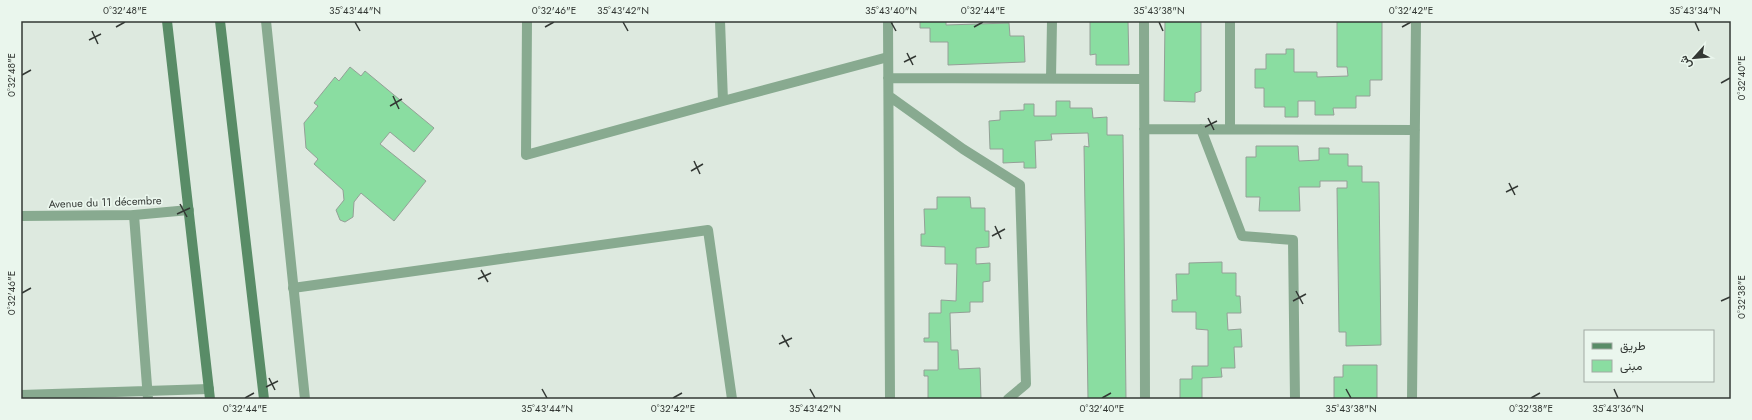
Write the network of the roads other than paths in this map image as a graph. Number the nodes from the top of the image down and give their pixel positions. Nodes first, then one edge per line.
1 (167, 21) edge
2 (220, 21) edge
3 (266, 21) edge
4 (527, 21) edge
5 (720, 21) edge
6 (888, 21) edge
7 (1052, 21) edge
8 (1144, 21) edge
9 (1230, 21) edge
10 (1416, 21) edge
11 (888, 57) junction
12 (888, 78) junction
13 (1051, 78) junction
14 (1144, 79) junction
15 (889, 96) junction
16 (723, 101) junction
17 (1144, 129) junction
18 (1201, 129) junction
19 (1230, 130) junction
20 (1415, 130) junction
21 (189, 210) junction
22 (134, 215) junction
23 (21, 216) edge
24 (293, 288) junction
25 (210, 394) edge
26 (21, 395) edge
27 (148, 395) edge
28 (264, 399) edge
29 (305, 399) edge
30 (732, 399) edge
31 (890, 399) edge
32 (1008, 399) edge
33 (1144, 399) edge
34 (1295, 399) edge
35 (1412, 399) edge

1 - 21 main road
2 - 28 main road
3 - 24 street
4 - 16 street
5 - 16 street
6 - 11 street
7 - 13 street
8 - 14 street
9 - 19 street
10 - 20 street
11 - 12 street
11 - 16 street
12 - 13 street
12 - 15 street
13 - 14 street
14 - 17 street
15 - 31 street
15 - 32 street
17 - 18 street
17 - 33 street
18 - 19 street
18 - 34 street
19 - 20 street
20 - 35 street
21 - 22 street, Avenue du 11 décembre
21 - 25 main road
22 - 23 street, Avenue du 11 décembre
22 - 27 street
24 - 29 street
24 - 30 street
25 - 27 street
26 - 27 street

